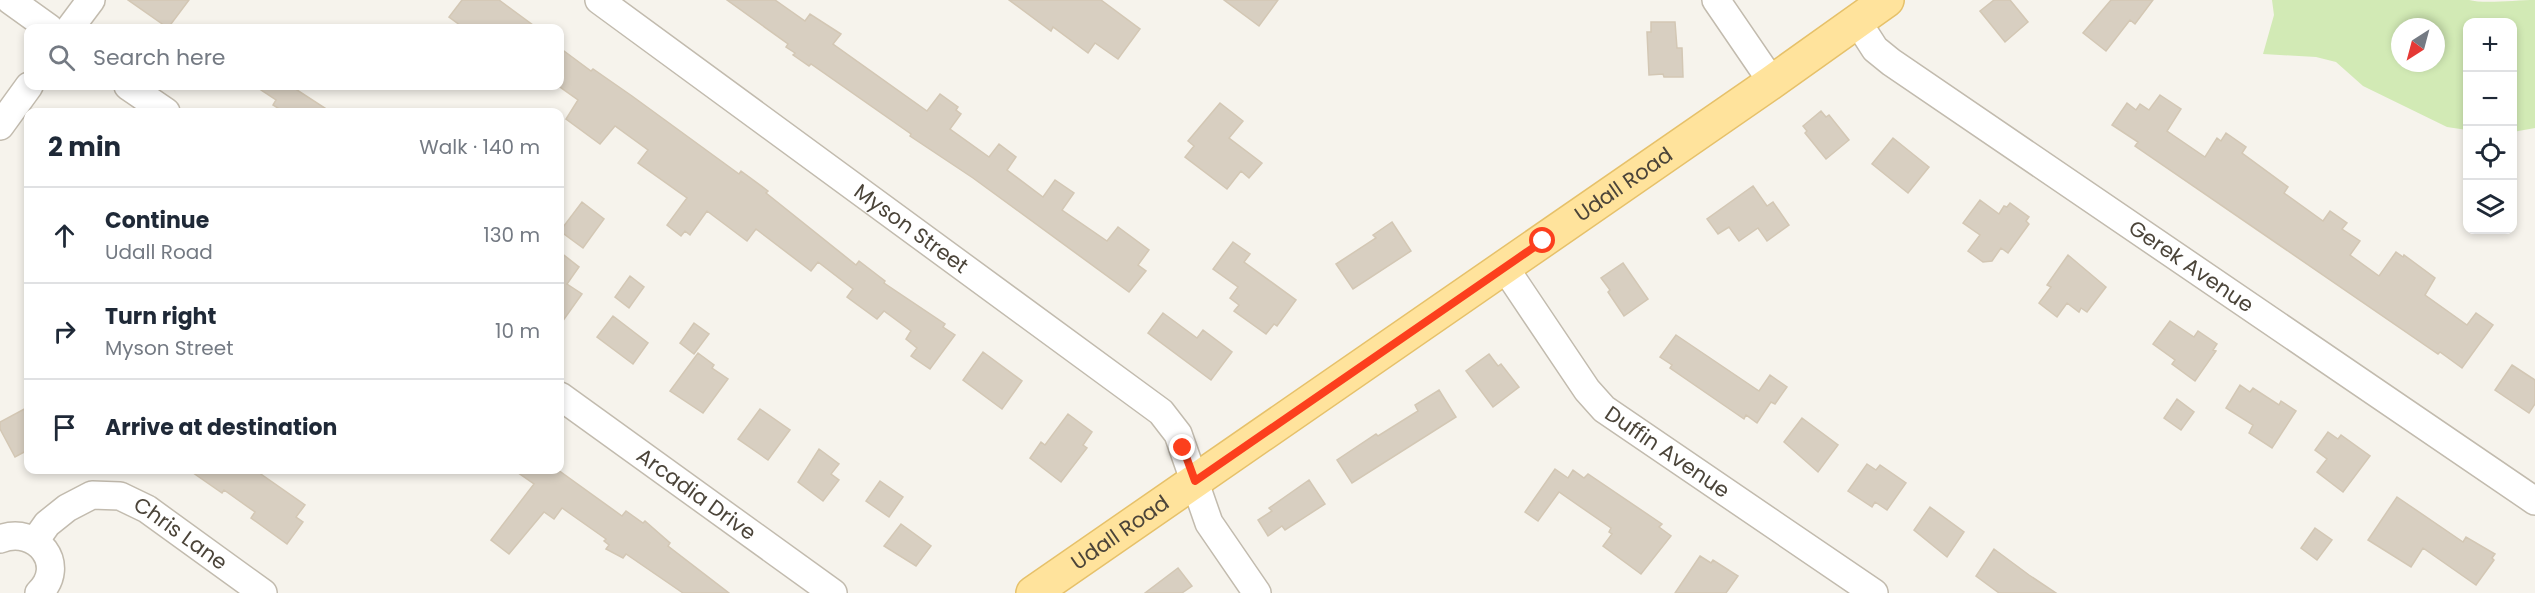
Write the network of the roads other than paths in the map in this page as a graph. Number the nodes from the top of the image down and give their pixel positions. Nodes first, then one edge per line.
1 (10, 0) edge
2 (91, 0) edge
3 (599, 0) edge
4 (1716, 0) edge
5 (1887, 0) edge
6 (1857, 21) junction
7 (44, 24) edge
8 (73, 24) edge
9 (1772, 82) junction
10 (26, 90) edge
11 (135, 90) edge
12 (160, 108) edge
13 (0, 126) edge
14 (1504, 268) junction
15 (564, 399) edge
16 (1195, 481) junction
17 (2535, 501) edge
18 (0, 539) edge
19 (35, 541) junction
20 (39, 593) edge
21 (263, 593) edge
22 (833, 593) edge
23 (1034, 593) edge
24 (1257, 593) edge
25 (1874, 593) edge

1 - 7 street
2 - 8 street
3 - 16 street, Myson Street
4 - 9 street
5 - 6 main road, Udall Road
6 - 9 main road, Udall Road
6 - 17 street, Gerek Avenue
9 - 14 main road, Udall Road
10 - 13 street
11 - 12 street
14 - 16 main road, Udall Road
14 - 25 street, Duffin Avenue
15 - 22 street, Arcadia Drive
16 - 23 main road, Udall Road
16 - 24 street, Myson Street
18 - 19 street
19 - 20 street
19 - 21 street, Chris Lane

